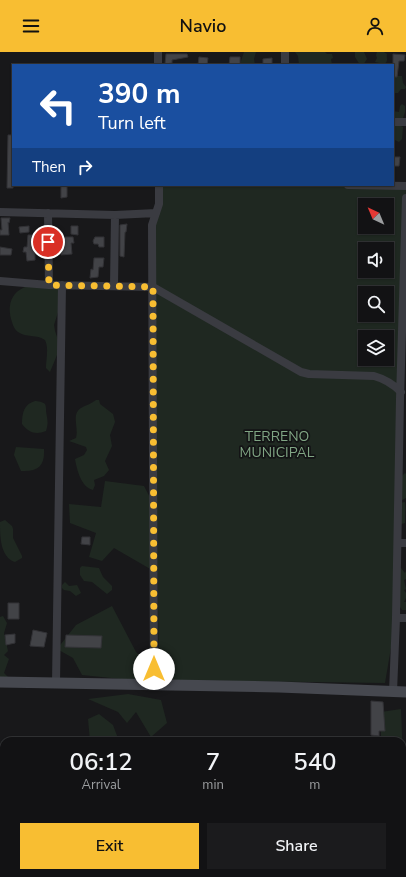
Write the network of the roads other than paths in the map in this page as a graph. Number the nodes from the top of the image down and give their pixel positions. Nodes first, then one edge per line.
1 (158, 52) edge
2 (285, 52) edge
3 (158, 64) edge
4 (285, 64) edge
5 (394, 122) edge
6 (406, 122) edge
7 (159, 186) edge
8 (394, 186) edge
9 (406, 186) edge
10 (406, 198) edge
11 (0, 212) edge
12 (48, 213) junction
13 (156, 213) junction
14 (115, 215) junction
15 (406, 243) edge
16 (0, 281) edge
17 (49, 285) junction
18 (62, 285) junction
19 (114, 286) junction
20 (153, 287) junction
21 (404, 324) edge
22 (402, 397) edge
23 (403, 472) edge
24 (402, 543) edge
25 (396, 618) junction
26 (406, 618) edge
27 (0, 682) edge
28 (56, 683) junction
29 (154, 685) junction
30 (393, 692) junction
31 (406, 692) edge

1 - 3 street
2 - 4 street
5 - 6 street
7 - 13 street
8 - 9 street
10 - 15 street
11 - 12 street
12 - 14 street
12 - 17 street
13 - 14 street
13 - 20 street
14 - 19 street
15 - 21 street
16 - 17 street
17 - 18 street
18 - 19 street
18 - 28 street
19 - 20 street
20 - 22 street
20 - 29 street
21 - 22 street
22 - 23 street
23 - 24 street
24 - 25 street
25 - 26 street
25 - 30 street
27 - 28 street
28 - 29 street
29 - 30 street
30 - 31 street

